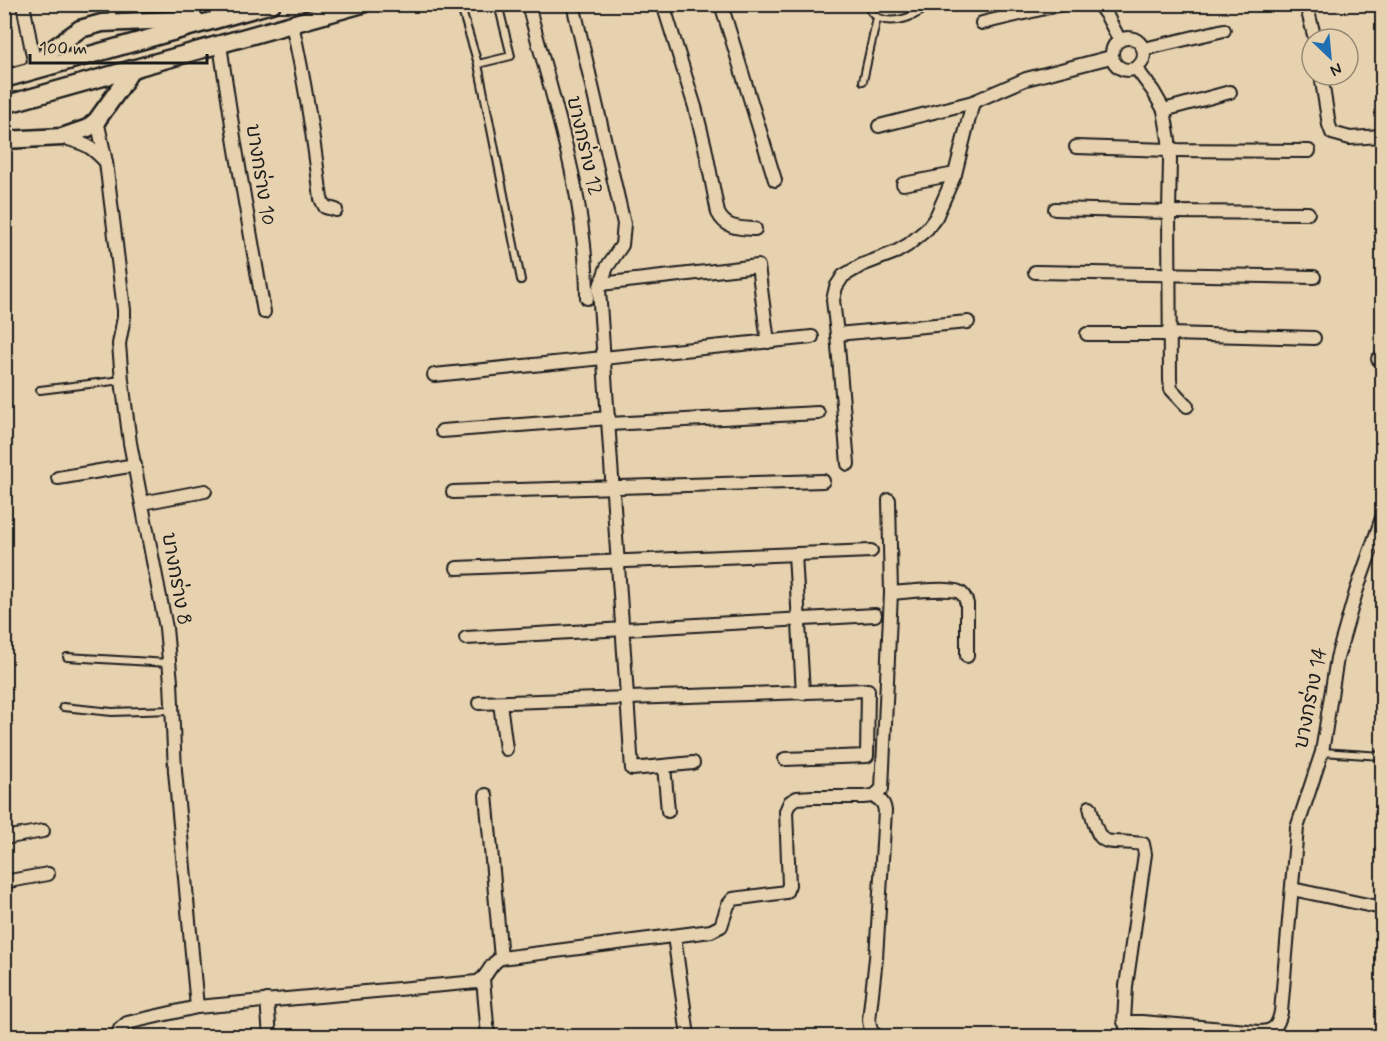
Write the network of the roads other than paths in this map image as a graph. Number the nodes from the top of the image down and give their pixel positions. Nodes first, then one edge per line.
1 (23, 4) edge
2 (110, 4) edge
3 (272, 4) edge
4 (363, 4) edge
5 (460, 4) edge
6 (498, 4) edge
7 (528, 4) edge
8 (573, 4) edge
9 (663, 4) edge
10 (722, 4) edge
11 (866, 4) edge
12 (929, 4) edge
13 (1062, 4) edge
14 (1098, 4) edge
15 (1306, 4) edge
16 (230, 16) junction
17 (877, 18) junction
18 (114, 22) junction
19 (982, 23) dead end
20 (292, 24) junction
21 (1312, 27) edge
22 (1224, 30) dead end
23 (29, 34) junction
24 (1119, 39) junction
25 (220, 45) junction
26 (54, 48) junction
27 (1144, 50) junction
28 (1111, 57) junction
29 (478, 64) junction
30 (1136, 68) junction
31 (32, 69) junction
32 (131, 70) junction
33 (4, 79) edge
34 (863, 81) dead end
35 (1323, 87) edge
36 (1230, 92) dead end
37 (973, 102) junction
38 (4, 105) edge
39 (1164, 110) junction
40 (97, 120) junction
41 (879, 126) dead end
42 (1383, 136) edge
43 (62, 137) junction
44 (4, 140) edge
45 (1076, 147) dead end
46 (1169, 150) junction
47 (1309, 151) dead end
48 (106, 162) junction
49 (955, 174) junction
50 (775, 180) dead end
51 (903, 184) dead end
52 (1055, 209) dead end
53 (336, 210) dead end
54 (1169, 212) junction
55 (1308, 213) dead end
56 (755, 229) dead end
57 (1035, 272) dead end
58 (1169, 274) junction
59 (1314, 277) dead end
60 (521, 280) dead end
61 (601, 284) junction
62 (587, 298) dead end
63 (264, 312) dead end
64 (968, 322) dead end
65 (837, 334) junction
66 (1088, 334) dead end
67 (1170, 334) junction
68 (812, 337) dead end
69 (1314, 338) dead end
70 (768, 342) junction
71 (605, 359) junction
72 (434, 375) dead end
73 (122, 380) junction
74 (40, 390) dead end
75 (1187, 406) dead end
76 (818, 413) dead end
77 (609, 421) junction
78 (442, 431) dead end
79 (848, 464) dead end
80 (135, 465) junction
81 (58, 478) dead end
82 (823, 481) dead end
83 (614, 488) junction
84 (205, 491) dead end
85 (453, 492) dead end
86 (889, 500) dead end
87 (142, 503) junction
88 (1383, 518) edge
89 (871, 551) dead end
90 (795, 554) junction
91 (618, 561) junction
92 (457, 568) dead end
93 (891, 593) junction
94 (875, 615) dead end
95 (799, 619) junction
96 (623, 629) junction
97 (466, 638) dead end
98 (967, 656) dead end
99 (67, 657) dead end
100 (170, 663) junction
101 (802, 693) junction
102 (627, 699) junction
103 (479, 703) dead end
104 (500, 703) junction
105 (63, 707) dead end
106 (172, 710) junction
107 (506, 749) dead end
108 (1322, 752) junction
109 (1383, 756) edge
110 (785, 759) dead end
111 (693, 763) dead end
112 (664, 766) junction
113 (486, 795) dead end
114 (874, 796) junction
115 (1090, 807) dead end
116 (668, 811) dead end
117 (43, 831) dead end
118 (4, 838) edge
119 (48, 874) dead end
120 (4, 882) edge
121 (1292, 888) junction
122 (1383, 908) edge
123 (674, 936) junction
124 (501, 958) junction
125 (483, 979) junction
126 (267, 1000) junction
127 (197, 1006) junction
128 (1124, 1022) junction
129 (118, 1036) edge
130 (270, 1036) edge
131 (488, 1036) edge
132 (688, 1036) edge
133 (877, 1036) edge
134 (1122, 1036) edge

1 - 23 street
2 - 18 lane
3 - 16 main road
4 - 20 main road
5 - 29 lane
6 - 29 lane
7 - 62 street, บางกร่าง 12
8 - 61 street
9 - 56 street
10 - 50 street
11 - 17 lane
12 - 17 lane
13 - 19 street
14 - 24 street
15 - 21 street
16 - 18 main road
16 - 31 main road
17 - 34 lane
18 - 26 main road
20 - 25 main road
20 - 53 street
22 - 27 street
23 - 26 street
23 - 31 street
24 - 27 street
24 - 28 street
25 - 32 main road
25 - 63 street, บางกร่าง 10
26 - 31 main road
27 - 30 street
28 - 30 street
28 - 37 street
29 - 60 lane
30 - 39 street
31 - 33 main road
32 - 38 main road
32 - 40 main road
35 - 42 street
36 - 39 street
37 - 41 street
37 - 49 street
39 - 46 street
40 - 43 main road
40 - 48 street, บางกร่าง 8
43 - 44 main road
43 - 48 street
45 - 46 street
46 - 47 street
46 - 54 street
48 - 73 street, บางกร่าง 8
49 - 51 street
49 - 65 street
52 - 54 street
54 - 55 street
54 - 58 street
57 - 58 street
58 - 59 street
58 - 67 street
61 - 70 street
61 - 71 street
64 - 65 street
65 - 79 street
66 - 67 street
67 - 69 street
67 - 75 street
68 - 70 street
70 - 71 street
71 - 72 street
71 - 77 street
73 - 74 lane
73 - 80 street, บางกร่าง 8
76 - 77 street
77 - 78 street
77 - 83 street
80 - 81 street
80 - 87 street, บางกร่าง 8
82 - 83 street
83 - 85 street
83 - 91 street
84 - 87 street
86 - 93 street
87 - 100 street, บางกร่าง 8
88 - 108 street, บางกร่าง 14
89 - 90 street
90 - 91 street
90 - 95 street
91 - 92 street
91 - 96 street
93 - 98 street
93 - 114 street
94 - 95 street
95 - 96 street
95 - 101 street
96 - 97 street
96 - 102 street
99 - 100 lane
100 - 106 street, บางกร่าง 8
101 - 102 street
101 - 110 street
102 - 104 street
102 - 112 street
103 - 104 street
104 - 107 street
105 - 106 lane
106 - 127 street, บางกร่าง 8
108 - 109 lane
108 - 121 street, บางกร่าง 14
111 - 112 street
112 - 116 street
113 - 124 street
114 - 123 street
114 - 133 street
115 - 128 street
117 - 118 street
119 - 120 street
121 - 122 street
121 - 128 street, บางกร่าง 14
123 - 124 street
123 - 132 street
124 - 125 street
125 - 126 street
125 - 131 street
126 - 127 street
126 - 130 street
127 - 129 street
128 - 134 lane

